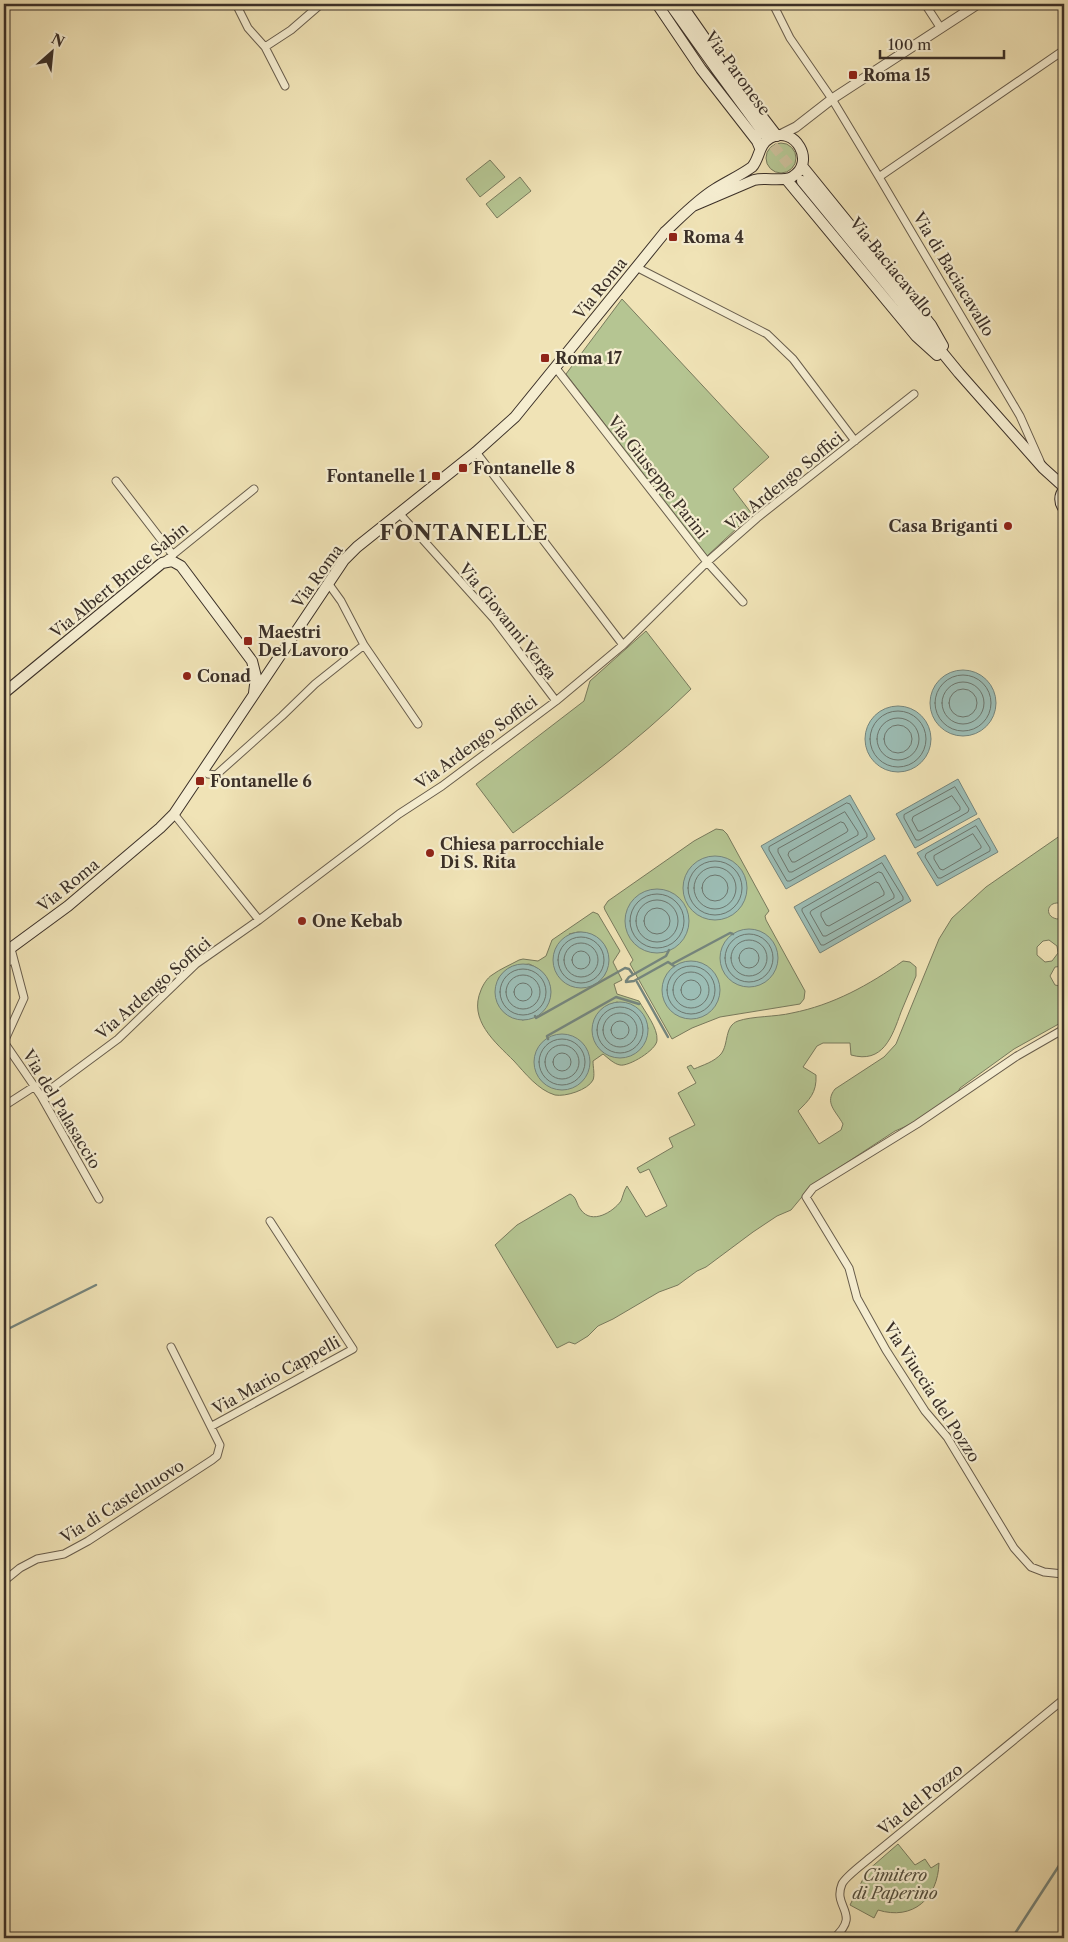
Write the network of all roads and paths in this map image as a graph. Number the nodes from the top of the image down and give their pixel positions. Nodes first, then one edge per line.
1 (236, 4) edge
2 (321, 4) edge
3 (657, 4) edge
4 (671, 4) edge
5 (682, 4) edge
6 (772, 4) edge
7 (925, 4) edge
8 (978, 4) edge
9 (940, 27) junction
10 (265, 47) junction
11 (1064, 51) edge
12 (286, 86) dead end
13 (832, 99) junction
14 (804, 119) junction
15 (764, 134) tunnel mouth
16 (779, 135) junction
17 (797, 142) junction
18 (759, 152) junction
19 (802, 166) junction
20 (879, 177) junction
21 (772, 178) junction
22 (786, 179) junction
23 (802, 181) tunnel mouth
24 (693, 206) junction
25 (636, 267) junction
26 (555, 367) junction
27 (959, 373) junction
28 (914, 394) dead end
29 (855, 441) junction
30 (476, 452) junction
31 (1043, 468) junction
32 (116, 481) dead end
33 (1064, 488) edge
34 (254, 489) dead end
35 (1064, 509) edge
36 (399, 513) junction
37 (184, 546) junction
38 (173, 555) junction
39 (707, 562) junction
40 (162, 563) junction
41 (181, 566) junction
42 (328, 583) junction
43 (743, 602) dead end
44 (364, 645) junction
45 (623, 645) junction
46 (282, 653) junction
47 (252, 660) junction
48 (4, 693) edge
49 (250, 702) junction
50 (556, 702) junction
51 (418, 724) dead end
52 (203, 770) junction
53 (174, 814) junction
54 (259, 920) junction
55 (9, 953) edge
56 (4, 966) edge
57 (1064, 1029) edge
58 (35, 1086) junction
59 (41, 1096) junction
60 (4, 1106) edge
61 (99, 1199) dead end
62 (270, 1221) dead end
63 (171, 1347) dead end
64 (212, 1426) junction
65 (1063, 1572) edge
66 (4, 1581) edge
67 (1064, 1586) edge
68 (1064, 1699) edge
69 (834, 1938) edge

1 - 10 street
2 - 10 street
3 - 18 main road
4 - 15 main road, Via Paronese
5 - 16 main road
6 - 13 street
7 - 9 street
8 - 9 street, Via Roma
9 - 13 street, Via Roma
10 - 12 street
11 - 20 street
13 - 14 street, Via Roma
13 - 20 street, Via di Baciacavallo
14 - 16 street, Via Roma
14 - 17 street
16 - 17 main road
16 - 18 main road, Via Roma
17 - 19 main road
18 - 21 main road
18 - 24 main road, Via Roma
19 - 22 main road
19 - 27 main road
20 - 31 street, Via di Baciacavallo
21 - 22 main road, Via Roma
21 - 24 main road, Via Roma
22 - 27 main road
23 - 27 main road, Via Baciacavallo
24 - 25 main road, Via Roma
25 - 26 main road, Via Roma
25 - 29 street
26 - 30 main road, Via Roma
26 - 39 street, Via Giuseppe Parini
27 - 31 main road, Via di Baciacavallo
28 - 29 street, Via Ardengo Soffici
29 - 39 street, Via Ardengo Soffici
30 - 36 main road, Via Roma
30 - 45 street
31 - 33 main road, Via di Baciacavallo
32 - 38 street
33 - 35 main road, Via di Baciacavallo
34 - 37 street, Via Albert Bruce Sabin
36 - 42 main road, Via Roma
36 - 50 street, Via Giovanni Verga
37 - 38 street, Via Albert Bruce Sabin
37 - 41 street
38 - 40 street, Via Albert Bruce Sabin
39 - 43 street, Via Giuseppe Parini
39 - 45 street, Via Ardengo Soffici
40 - 41 main road
40 - 48 main road, Via Albert Bruce Sabin
41 - 47 main road
42 - 44 street
42 - 46 main road, Via Roma
44 - 51 street
44 - 52 street
45 - 50 street, Via Ardengo Soffici
46 - 47 main road
46 - 49 main road, Via Roma
47 - 49 main road
49 - 52 main road, Via Roma
50 - 54 street, Via Ardengo Soffici
52 - 53 main road, Via Roma
53 - 54 street
53 - 55 main road, Via Roma
54 - 59 street, Via Ardengo Soffici
55 - 56 street
55 - 58 street, Via del Palasaccio
57 - 65 street, Via Viuccia del Pozzo
58 - 59 street, Via del Palasaccio
58 - 60 street
59 - 61 street, Via del Palasaccio
62 - 64 street, Via Mario Cappelli
63 - 64 street
64 - 66 street, Via di Castelnuovo
65 - 67 street
68 - 69 street, Via del Pozzo

